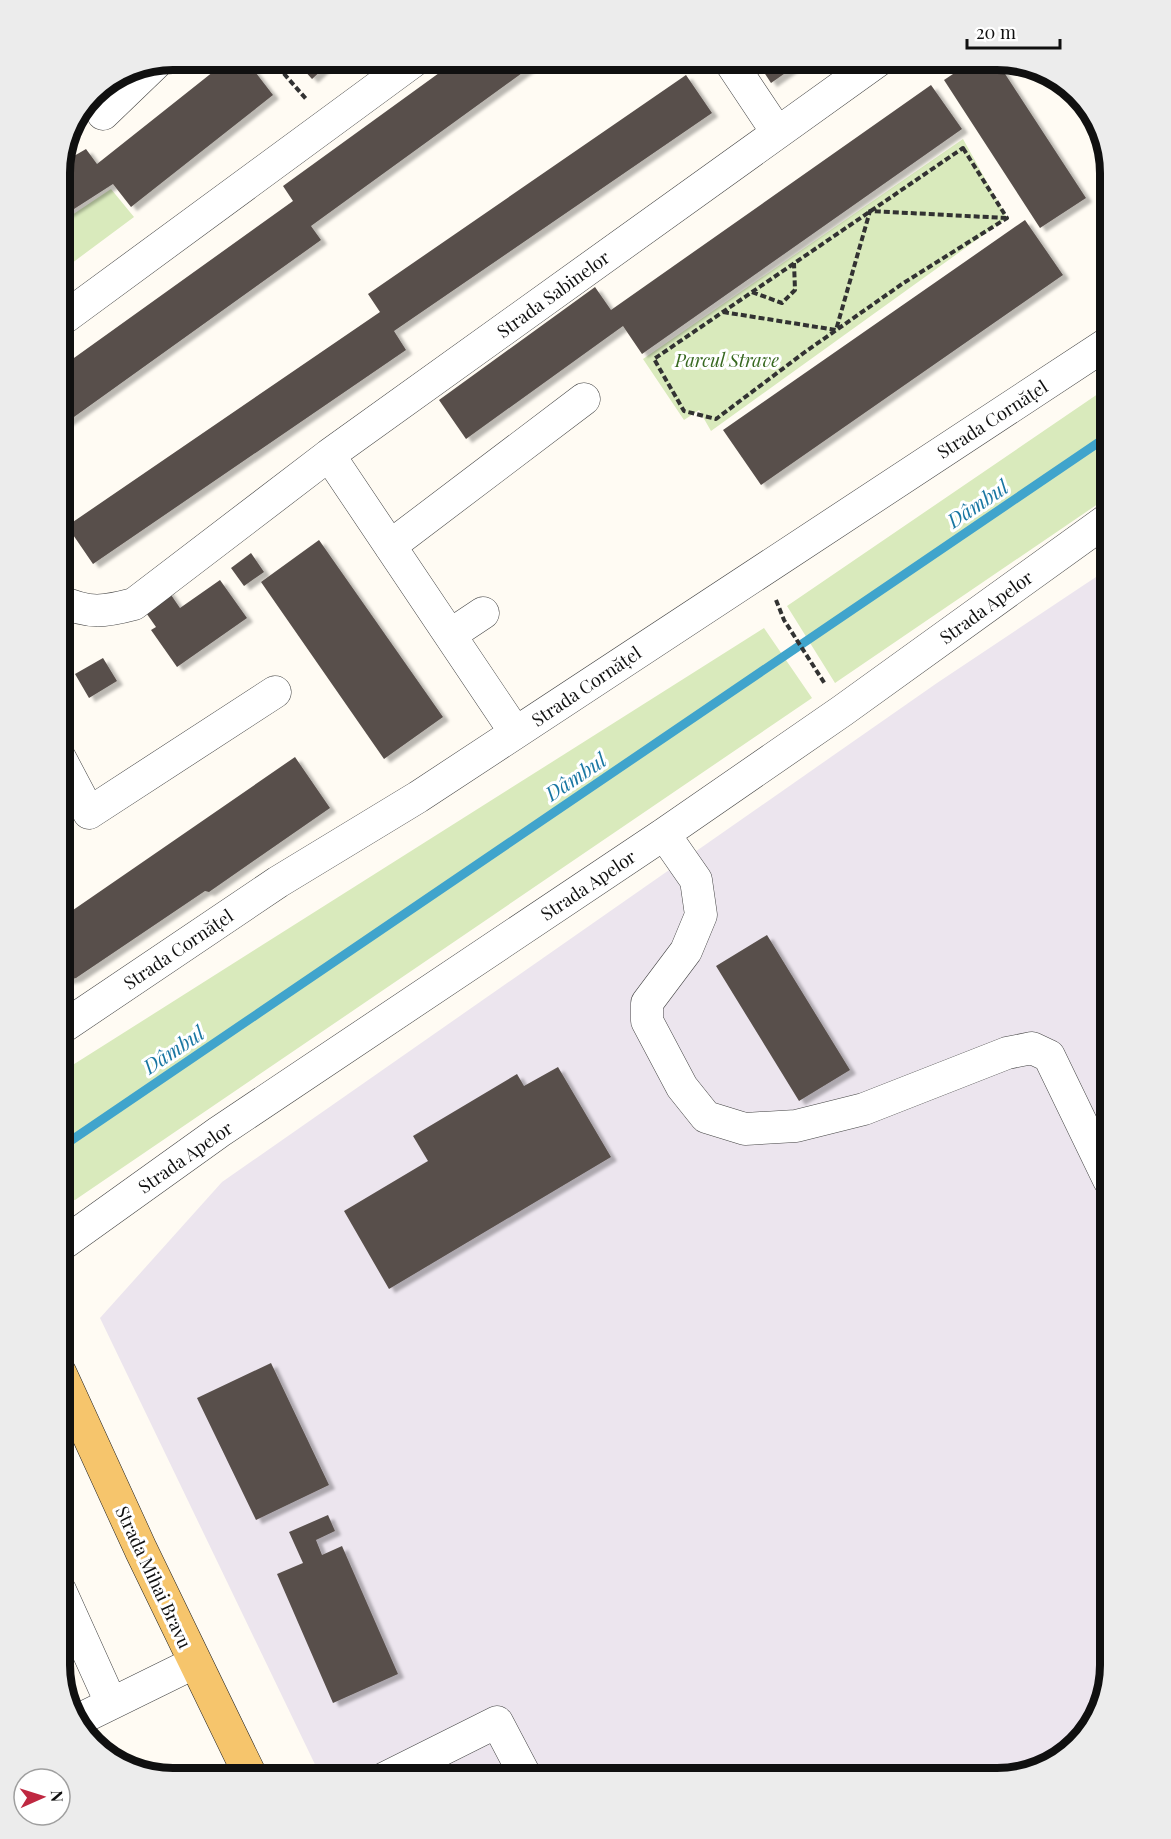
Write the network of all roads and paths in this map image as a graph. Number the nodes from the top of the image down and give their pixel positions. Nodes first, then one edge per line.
1 (281, 70) edge
2 (401, 70) edge
3 (736, 71) edge
4 (864, 71) edge
5 (144, 75) edge
6 (103, 114) dead end
7 (328, 124) junction
8 (777, 132) junction
9 (870, 211) junction
10 (1007, 218) junction
11 (794, 263) junction
12 (752, 292) junction
13 (723, 312) junction
14 (71, 313) edge
15 (836, 330) junction
16 (1100, 348) edge
17 (584, 399) dead end
18 (328, 455) junction
19 (1100, 525) edge
20 (390, 546) junction
21 (777, 602) dead end
22 (71, 606) edge
23 (483, 613) dead end
24 (450, 635) junction
25 (275, 692) dead end
26 (842, 711) junction
27 (515, 732) junction
28 (71, 778) edge
29 (664, 834) junction
30 (70, 1022) edge
31 (1100, 1161) edge
32 (70, 1239) edge
33 (70, 1395) edge
34 (70, 1612) edge
35 (194, 1663) junction
36 (111, 1703) junction
37 (84, 1717) edge
38 (246, 1768) edge
39 (405, 1768) edge
40 (521, 1768) edge

1 - 7 path
2 - 7 street
3 - 8 street
4 - 8 street, Strada Sabinelor
5 - 6 street
7 - 14 street
8 - 18 street, Strada Sabinelor
9 - 10 path
9 - 10 path
9 - 11 path
9 - 15 path
10 - 15 path
11 - 12 path
11 - 12 path
12 - 13 path
13 - 15 path
13 - 15 path
16 - 27 street, Strada Cornățel
17 - 20 street
18 - 20 street
18 - 22 street, Strada Sabinelor
19 - 26 street, Strada Apelor
20 - 24 street
21 - 26 path
23 - 24 street
24 - 27 street
25 - 28 street
26 - 29 street, Strada Apelor
27 - 30 street, Strada Cornățel
29 - 31 street
29 - 32 street, Strada Apelor
33 - 35 main road, Strada Mihai Bravu
34 - 36 street
35 - 36 street
35 - 38 main road, Strada Mihai Bravu
36 - 37 street
39 - 40 street

